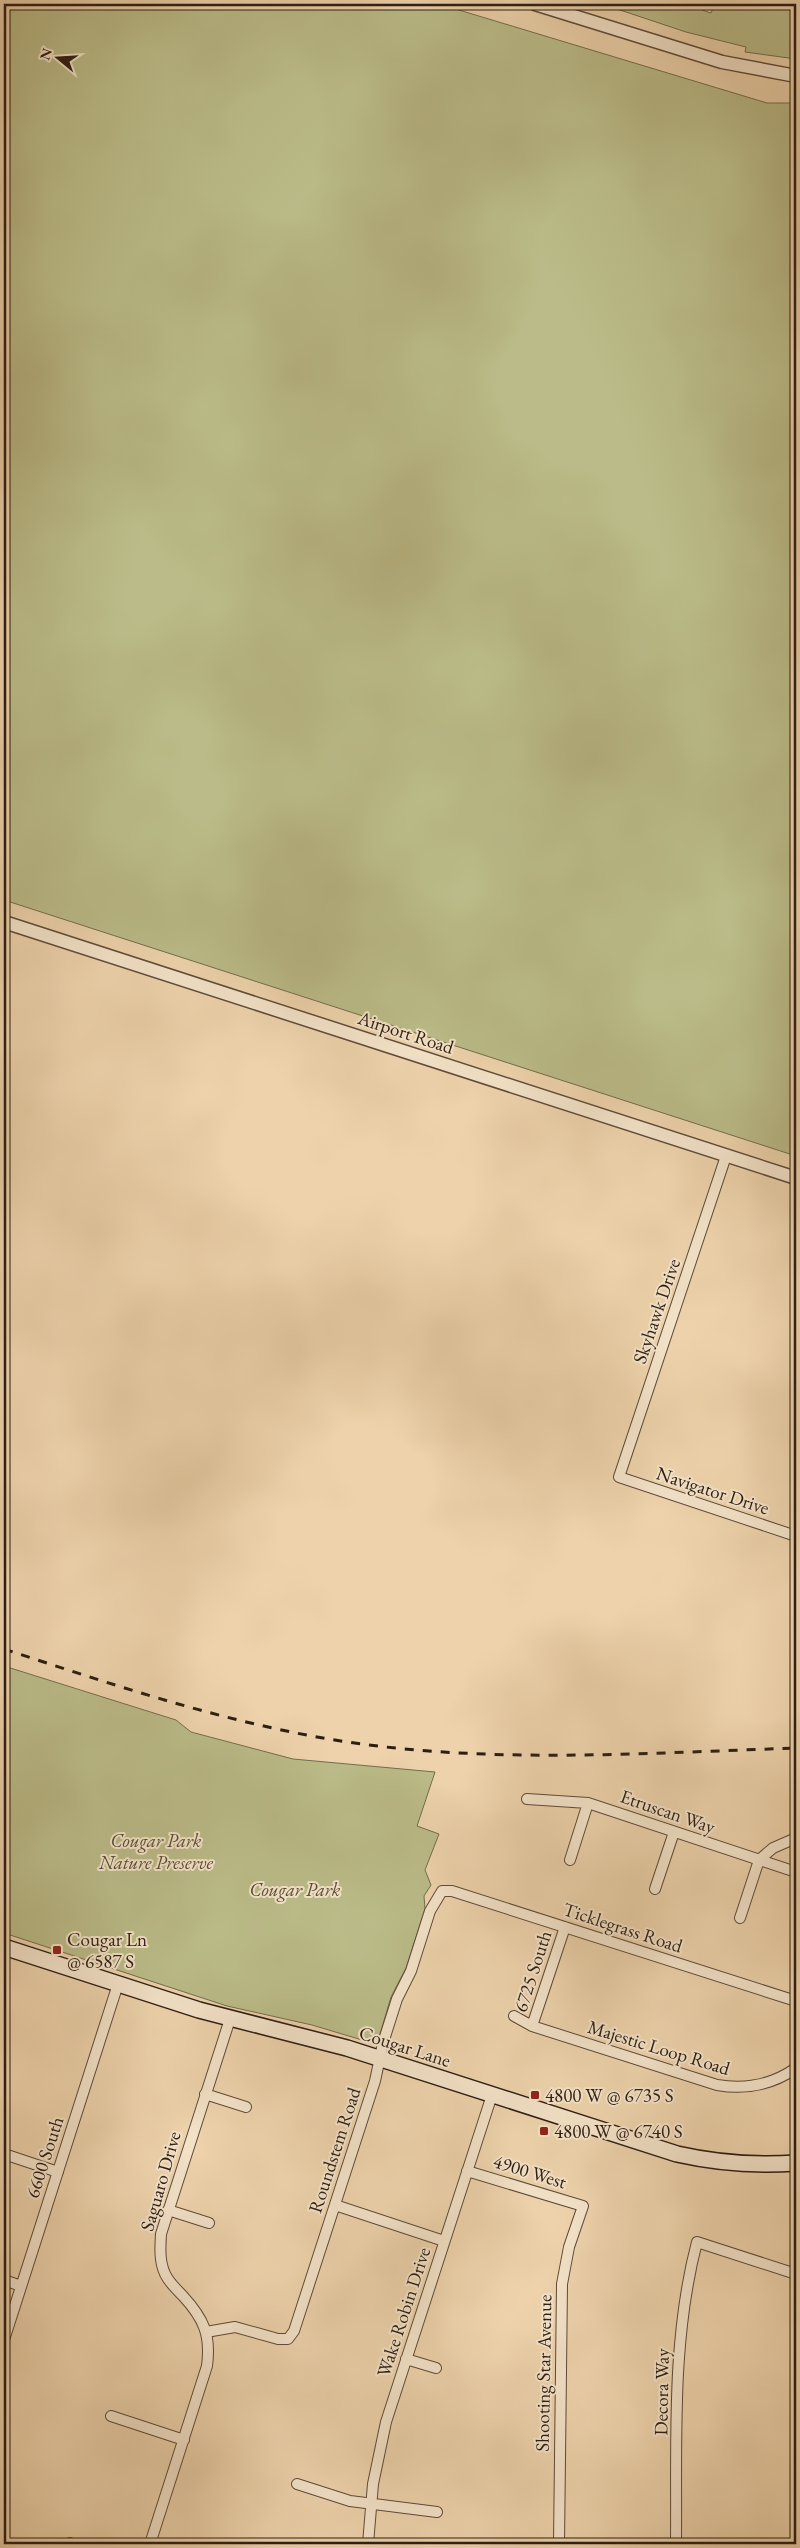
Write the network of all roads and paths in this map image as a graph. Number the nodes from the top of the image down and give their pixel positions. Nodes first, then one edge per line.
1 (535, 4) edge
2 (796, 76) edge
3 (4, 922) edge
4 (726, 1156) junction
5 (796, 1178) edge
6 (619, 1477) joint
7 (796, 1536) edge
8 (526, 1799) dead end
9 (588, 1803) junction
10 (674, 1832) junction
11 (796, 1838) edge
12 (570, 1860) dead end
13 (759, 1860) junction
14 (796, 1872) edge
15 (655, 1889) dead end
16 (439, 1893) joint
17 (740, 1918) dead end
18 (565, 1927) junction
19 (4, 1947) edge
20 (118, 1984) junction
21 (796, 2001) edge
22 (514, 2016) dead end
23 (230, 2019) junction
24 (532, 2026) junction
25 (380, 2059) junction
26 (796, 2069) edge
27 (205, 2094) junction
28 (492, 2094) junction
29 (246, 2107) dead end
30 (4, 2154) edge
31 (796, 2163) edge
32 (467, 2171) junction
33 (58, 2172) junction
34 (335, 2205) junction
35 (583, 2206) joint
36 (168, 2210) junction
37 (209, 2223) dead end
38 (444, 2241) junction
39 (796, 2274) edge
40 (4, 2280) edge
41 (21, 2286) junction
42 (206, 2332) junction
43 (4, 2340) edge
44 (406, 2359) junction
45 (436, 2368) dead end
46 (111, 2416) dead end
47 (184, 2440) junction
48 (297, 2484) dead end
49 (371, 2504) junction
50 (437, 2512) dead end
51 (150, 2544) edge
52 (368, 2544) edge
53 (559, 2544) edge
54 (676, 2544) edge

1 - 2 street
3 - 4 street, Airport Road
4 - 5 street, Airport Road
4 - 6 street, Skyhawk Drive
6 - 7 street, Navigator Drive
8 - 9 street, Etruscan Way
9 - 10 street, Etruscan Way
9 - 12 street
10 - 13 street, Etruscan Way
10 - 15 street
11 - 13 street
13 - 14 street, Etruscan Way
13 - 17 street
16 - 18 street, Ticklegrass Road
16 - 25 street, Roundstem Road
18 - 21 street, Ticklegrass Road
18 - 24 street, 6725 South
19 - 20 main road, Cougar Lane
20 - 23 main road, Cougar Lane
20 - 33 street, 6600 South
22 - 24 street, Majestic Loop Road
23 - 25 main road, Cougar Lane
23 - 27 street, Saguaro Drive
24 - 26 street, Majestic Loop Road
25 - 28 main road, Cougar Lane
25 - 34 street, Roundstem Road
27 - 29 street
27 - 36 street, Saguaro Drive
28 - 31 main road, Cougar Lane
28 - 32 street, Wake Robin Drive
30 - 33 street
32 - 35 street, 4900 West
32 - 38 street, Wake Robin Drive
33 - 41 street, 6600 South
34 - 38 street
34 - 42 street, Roundstem Road
35 - 53 street, Shooting Star Avenue
36 - 37 street
36 - 42 street, Saguaro Drive
38 - 44 street, Wake Robin Drive
39 - 54 street, Decora Way
40 - 41 street
41 - 43 street, 6600 South
42 - 47 street, Saguaro Drive
44 - 45 street
44 - 49 street, Wake Robin Drive
46 - 47 street
47 - 51 street, Saguaro Drive
48 - 49 street
49 - 50 street
49 - 52 street, Wake Robin Drive

